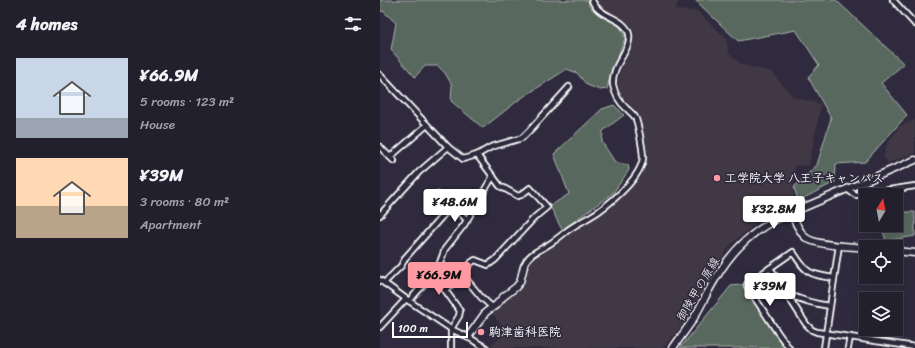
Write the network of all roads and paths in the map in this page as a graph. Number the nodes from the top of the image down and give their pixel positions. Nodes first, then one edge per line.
1 (592, 0) edge
2 (893, 0) edge
3 (915, 24) edge
4 (380, 75) edge
5 (569, 87) dead end
6 (427, 125) junction
7 (380, 147) edge
8 (448, 147) junction
9 (477, 155) junction
10 (390, 157) junction
11 (915, 160) edge
12 (394, 161) dead end
13 (493, 176) junction
14 (915, 186) edge
15 (847, 189) junction
16 (438, 195) dead end
17 (452, 205) junction
18 (790, 213) junction
19 (380, 215) edge
20 (467, 220) junction
21 (839, 245) junction
22 (859, 247) edge
23 (903, 252) edge
24 (915, 253) edge
25 (524, 266) joint
26 (770, 268) junction
27 (462, 274) junction
28 (433, 278) junction
29 (834, 278) junction
30 (382, 282) edge
31 (445, 290) junction
32 (787, 293) junction
33 (407, 300) junction
34 (830, 306) junction
35 (492, 307) junction
36 (380, 327) edge
37 (451, 330) junction
38 (826, 334) junction
39 (468, 337) junction
40 (850, 337) junction
41 (915, 347) edge
42 (451, 348) edge
43 (486, 348) edge
44 (673, 348) edge
45 (789, 348) edge
46 (824, 348) edge
47 (848, 348) edge

1 - 25 street
2 - 3 street
4 - 6 street
5 - 9 street
6 - 8 street
6 - 10 street
7 - 10 street
8 - 9 street
8 - 19 street
9 - 13 street
10 - 12 street
11 - 15 street, 御陵甲の原線
13 - 20 street
13 - 27 street
14 - 15 street
15 - 18 street, 御陵甲の原線
16 - 17 street
17 - 20 street
17 - 30 street
18 - 21 street
18 - 44 street, 御陵甲の原線
20 - 28 street
21 - 22 street
21 - 29 street
23 - 24 street
25 - 35 street
26 - 29 street
26 - 32 street
26 - 45 street
27 - 31 street
27 - 35 street
28 - 31 street
28 - 33 street
29 - 34 street
30 - 33 street
31 - 37 street
32 - 34 street
32 - 38 street
33 - 36 street
33 - 37 street
34 - 38 street
35 - 39 street
37 - 39 street
37 - 42 street
38 - 40 street
38 - 46 street
39 - 43 street
40 - 41 street
40 - 47 street

